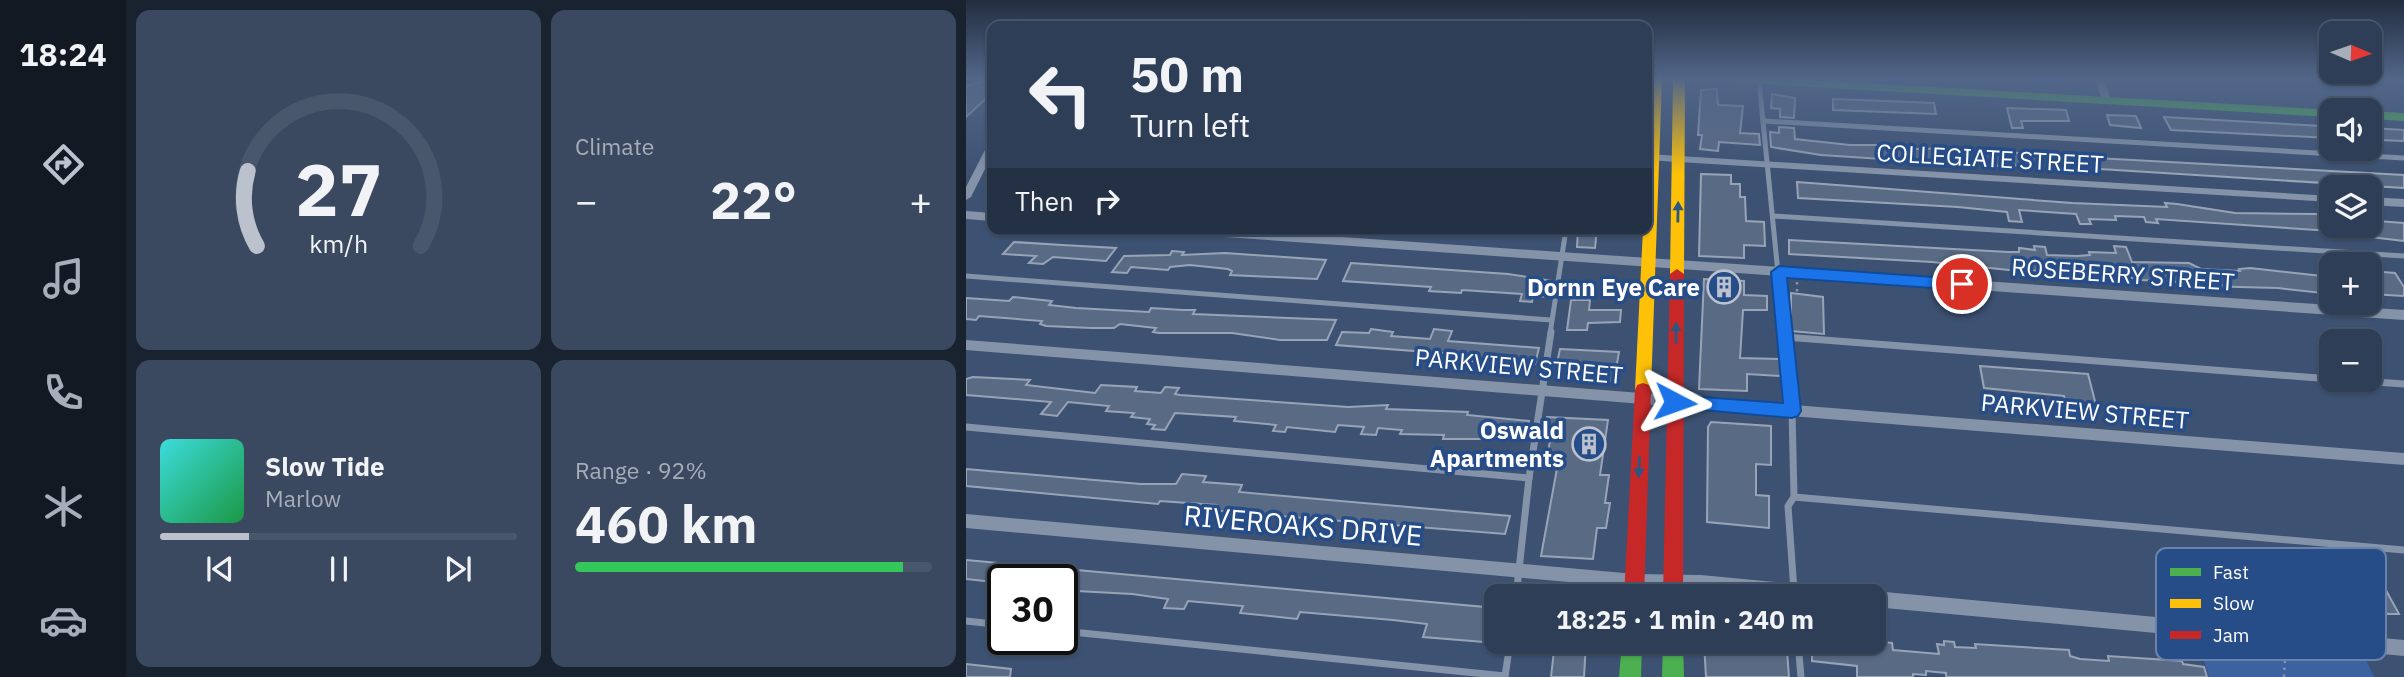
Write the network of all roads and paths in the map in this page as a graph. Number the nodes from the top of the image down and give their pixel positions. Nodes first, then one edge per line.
1 (1654, 111) edge
2 (1679, 111) edge
3 (1762, 111) edge
4 (2286, 111) edge
5 (2319, 112) edge
6 (2382, 116) edge
7 (2404, 117) edge
8 (1763, 121) junction
9 (1652, 132) edge
10 (1652, 158) edge
11 (2404, 158) edge
12 (1678, 160) junction
13 (987, 166) edge
14 (1767, 166) junction
15 (966, 197) edge
16 (2319, 198) edge
17 (2382, 202) edge
18 (2404, 203) edge
19 (966, 215) edge
20 (1773, 216) junction
21 (987, 217) edge
22 (1253, 235) edge
23 (1565, 235) edge
24 (1649, 235) edge
25 (1563, 257) junction
26 (2404, 257) edge
27 (1648, 263) junction
28 (1676, 265) junction
29 (1779, 272) junction
30 (966, 276) edge
31 (2404, 315) edge
32 (1551, 320) junction
33 (1785, 337) junction
34 (966, 345) edge
35 (2319, 378) edge
36 (2382, 382) edge
37 (2404, 384) edge
38 (1541, 391) junction
39 (1641, 399) junction
40 (1675, 402) junction
41 (1792, 411) junction
42 (966, 427) edge
43 (2404, 459) edge
44 (1529, 478) junction
45 (1794, 497) junction
46 (966, 521) edge
47 (2381, 548) edge
48 (2386, 548) edge
49 (2404, 550) edge
50 (1520, 571) junction
51 (1518, 584) edge
52 (1603, 584) edge
53 (1635, 584) edge
54 (1673, 584) edge
55 (1793, 584) edge
56 (1886, 600) edge
57 (966, 621) edge
58 (987, 623) edge
59 (2156, 625) edge
60 (1078, 633) edge
61 (2386, 646) edge
62 (2404, 648) edge
63 (1508, 654) edge
64 (1631, 654) edge
65 (1673, 654) edge
66 (1799, 654) edge
67 (2285, 660) dead end
68 (1505, 677) edge
69 (1630, 677) edge
70 (1673, 677) edge
71 (1801, 677) edge
72 (2284, 677) edge

1 - 9 main road
2 - 12 main road
3 - 8 lane
4 - 5 main road
6 - 7 main road
8 - 11 lane
8 - 14 lane
10 - 12 street, COLLEGIATE STREET
12 - 14 street, COLLEGIATE STREET
28 -> 12 main road
13 - 15 street
14 - 16 street, COLLEGIATE STREET
14 - 20 lane
17 - 18 street
19 - 21 street
20 - 26 lane
20 - 29 lane
22 - 25 street, ROSEBERRY STREET
23 - 25 lane
24 - 27 main road
25 - 27 street, ROSEBERRY STREET
25 - 32 lane
27 - 28 street, ROSEBERRY STREET
27 - 39 main road
28 - 29 street, ROSEBERRY STREET
40 -> 28 main road
29 - 31 street, ROSEBERRY STREET
29 - 33 lane
30 - 32 lane
32 - 38 lane
33 - 35 lane
33 - 41 lane
34 - 38 street, PARKVIEW STREET
36 - 37 lane
38 - 39 street, PARKVIEW STREET
38 - 44 lane
39 - 40 street, PARKVIEW STREET
39 -> 53 main road
40 - 41 street, PARKVIEW STREET
40 - 54 main road
41 - 43 street, PARKVIEW STREET
41 - 45 lane
42 - 44 lane
44 - 50 lane
45 - 47 lane
45 - 55 lane
46 - 50 street, RIVEROAKS DRIVE
48 - 49 lane
50 - 51 lane
50 - 52 street, RIVEROAKS DRIVE
56 - 59 street
57 - 58 lane
60 - 68 lane
61 - 62 street
63 - 68 lane
64 - 69 main road
65 - 70 main road
66 - 71 lane
67 - 72 path

